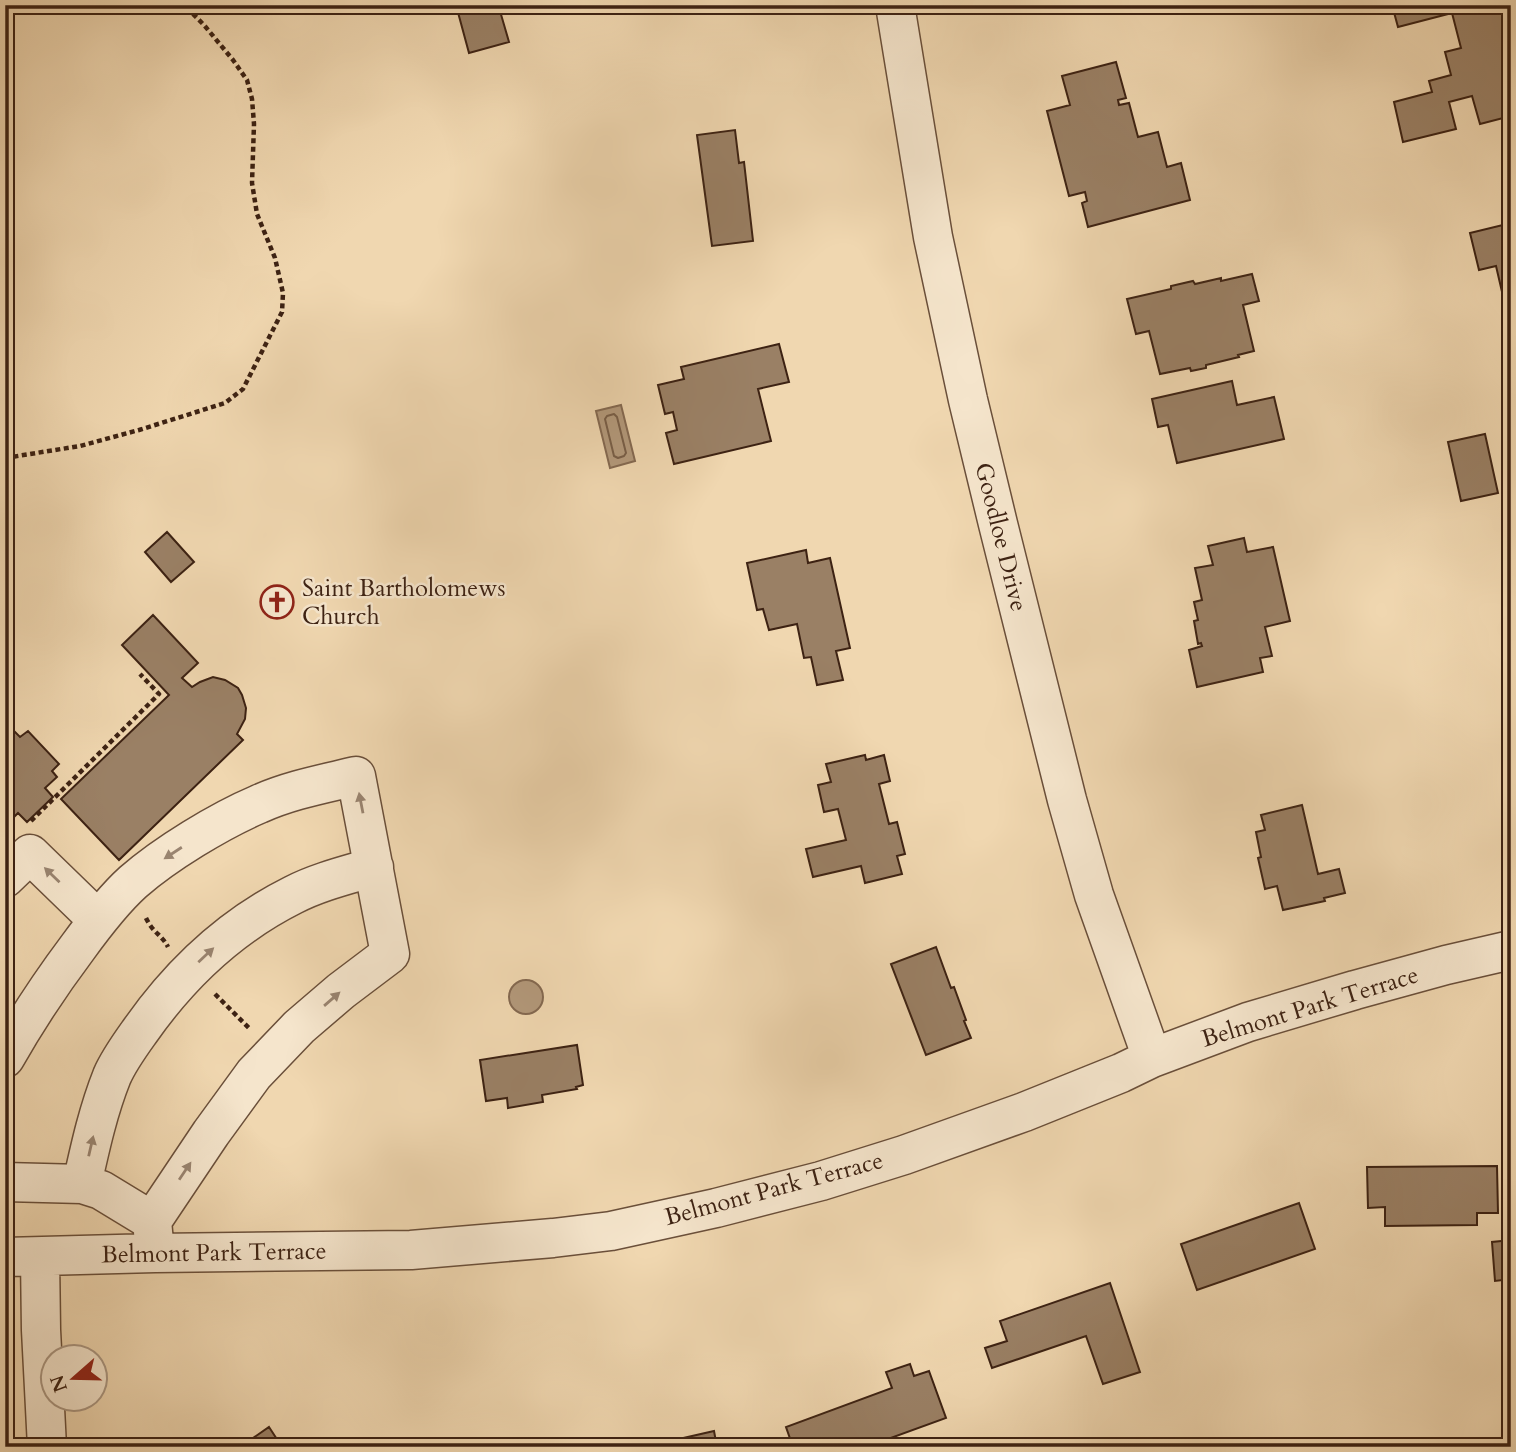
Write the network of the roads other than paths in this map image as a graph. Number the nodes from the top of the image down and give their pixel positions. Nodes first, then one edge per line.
1 (895, 5) edge
2 (373, 867) junction
3 (5, 878) edge
4 (98, 920) junction
5 (1511, 950) edge
6 (5, 1058) edge
7 (1152, 1058) junction
8 (5, 1182) edge
9 (82, 1184) junction
10 (153, 1237) junction
11 (23, 1257) edge
12 (47, 1447) edge

1 - 7 street, Goodloe Drive
2 -> 4 street
9 -> 2 street
10 -> 2 street
4 -> 3 street
4 - 6 street
5 - 7 street, Belmont Park Terrace
7 - 10 street, Belmont Park Terrace
8 - 9 street
9 - 10 street
10 - 11 street, Belmont Park Terrace
11 - 12 street

